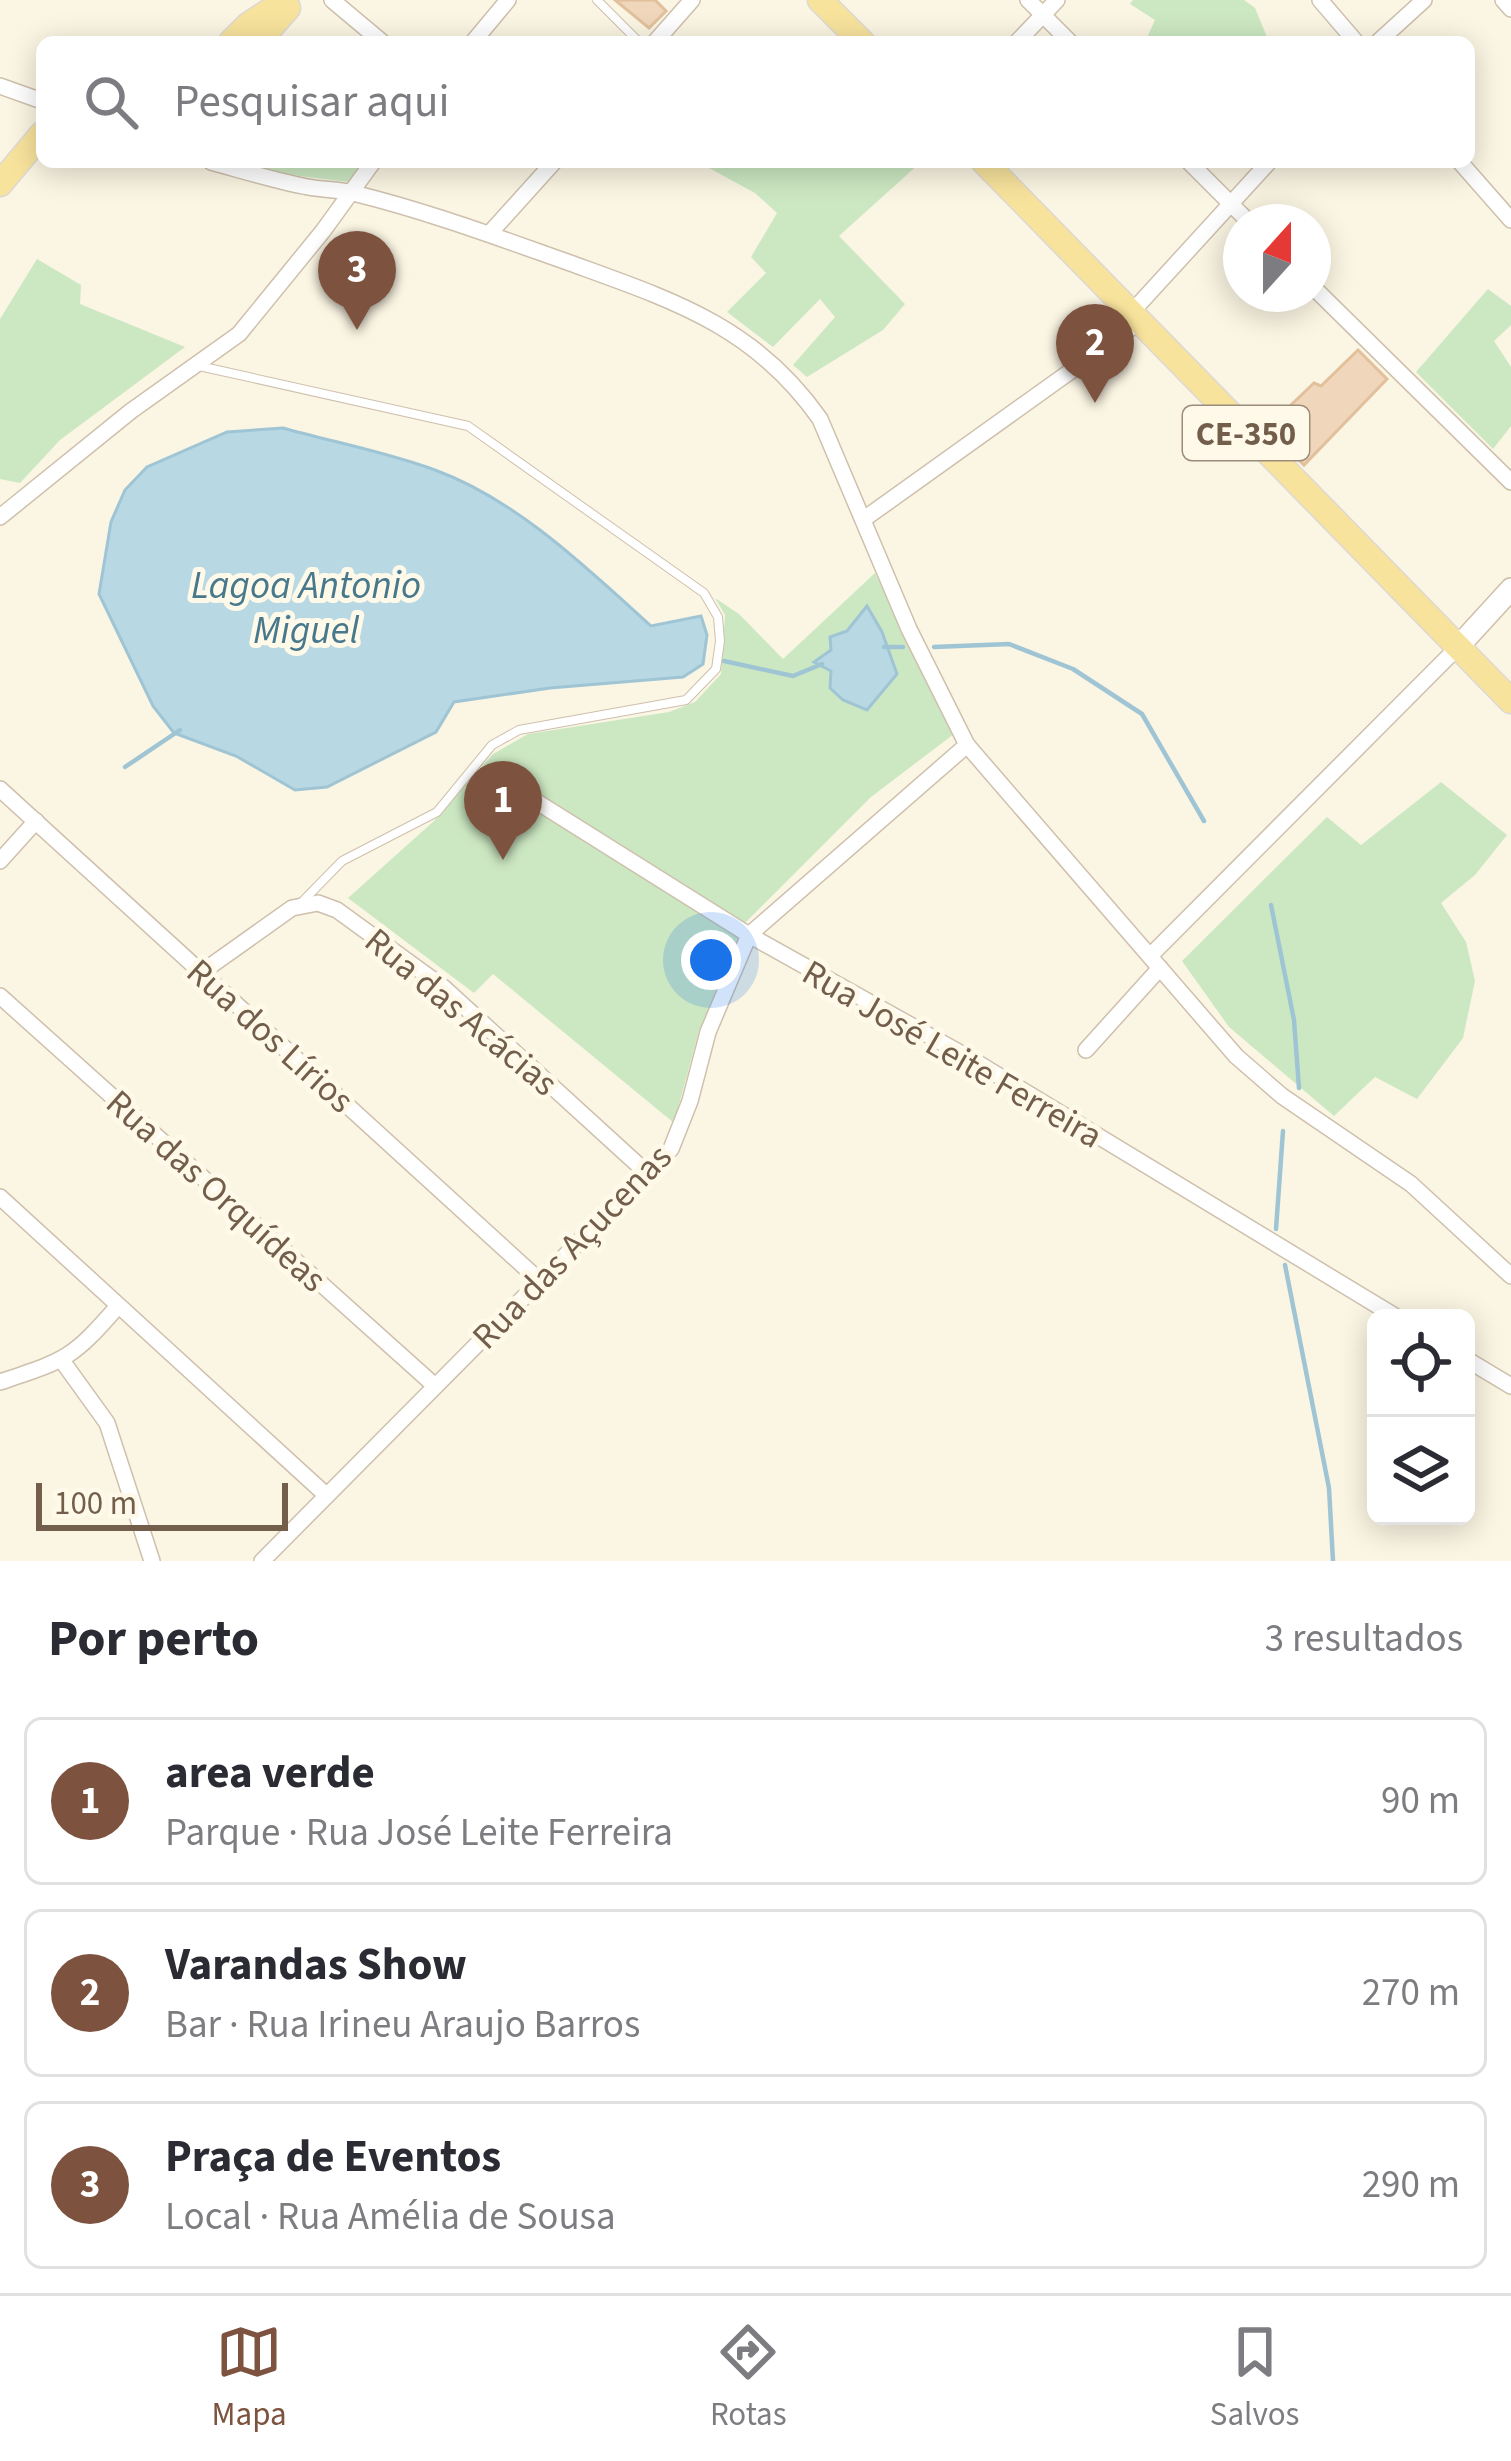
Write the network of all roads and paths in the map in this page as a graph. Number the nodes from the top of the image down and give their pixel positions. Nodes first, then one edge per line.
1 (332, 0) edge
2 (508, 0) edge
3 (597, 0) edge
4 (692, 0) edge
5 (820, 0) edge
6 (1028, 0) edge
7 (1057, 0) edge
8 (1320, 0) edge
9 (1424, 0) edge
10 (1503, 0) edge
11 (279, 4) edge
12 (1511, 9) edge
13 (1043, 15) junction
14 (239, 36) edge
15 (261, 36) edge
16 (375, 36) edge
17 (478, 36) edge
18 (633, 36) edge
19 (660, 36) edge
20 (856, 36) edge
21 (1023, 36) edge
22 (1064, 36) edge
23 (1351, 36) edge
24 (1385, 36) edge
25 (0, 86) edge
26 (36, 99) edge
27 (36, 141) edge
28 (233, 168) edge
29 (368, 168) edge
30 (549, 168) edge
31 (990, 168) edge
32 (1195, 168) edge
33 (1264, 168) edge
34 (1465, 168) edge
35 (0, 184) edge
36 (348, 191) junction
37 (1231, 204) joint
38 (1223, 213) edge
39 (1511, 220) edge
40 (489, 234) junction
41 (1331, 305) edge
42 (1134, 318) junction
43 (197, 365) junction
44 (1511, 482) edge
45 (6, 500) edge
46 (0, 518) edge
47 (864, 519) junction
48 (1511, 589) edge
49 (1458, 647) junction
50 (1511, 701) edge
51 (967, 745) junction
52 (510, 785) dead end
53 (0, 789) edge
54 (36, 821) junction
55 (0, 860) edge
56 (300, 904) junction
57 (749, 935) junction
58 (1155, 962) junction
59 (202, 972) junction
60 (0, 996) edge
61 (1086, 1050) dead end
62 (647, 1173) junction
63 (0, 1197) edge
64 (1511, 1276) edge
65 (541, 1282) junction
66 (118, 1306) junction
67 (1383, 1309) edge
68 (63, 1362) junction
69 (1475, 1364) edge
70 (0, 1382) edge
71 (434, 1385) junction
72 (1511, 1386) edge
73 (326, 1495) junction
74 (152, 1561) edge
75 (262, 1561) edge

1 - 16 street
2 - 17 street
3 - 18 lane
4 - 19 street
5 - 20 main road
6 - 13 street
7 - 13 street
8 - 23 street
9 - 24 street
10 - 12 street
11 - 14 main road
11 - 15 main road
13 - 21 street
13 - 22 street
25 - 26 street
27 - 35 main road
28 - 36 street
29 - 36 street
30 - 40 street
31 - 42 main road, CE-350
32 - 37 street
33 - 37 street
34 - 39 street
36 - 40 street
36 - 43 street
38 - 42 street
40 - 47 street
41 - 44 street
42 - 47 street
42 - 49 main road, CE-350
43 - 45 street
43 - 56 lane
45 - 46 street
47 - 51 street
48 - 49 street
49 - 50 main road, CE-350
49 - 58 street
51 - 57 street, Rua das Açucenas
51 - 58 street
52 - 57 street, Rua José Leite Ferreira
53 - 54 street, Rua dos Lírios
54 - 55 street
54 - 59 street, Rua dos Lírios
56 - 59 street
56 - 62 street, Rua das Acácias
57 - 62 street, Rua das Açucenas
57 - 67 street, Rua José Leite Ferreira
58 - 61 street
58 - 64 street
59 - 65 street, Rua dos Lírios
60 - 71 street, Rua das Orquídeas
62 - 65 street, Rua das Açucenas
63 - 66 street
65 - 71 street, Rua das Açucenas
66 - 68 street
66 - 73 street
68 - 70 street
68 - 74 street
69 - 72 street
71 - 73 street, Rua das Açucenas
73 - 75 street, Rua das Açucenas

